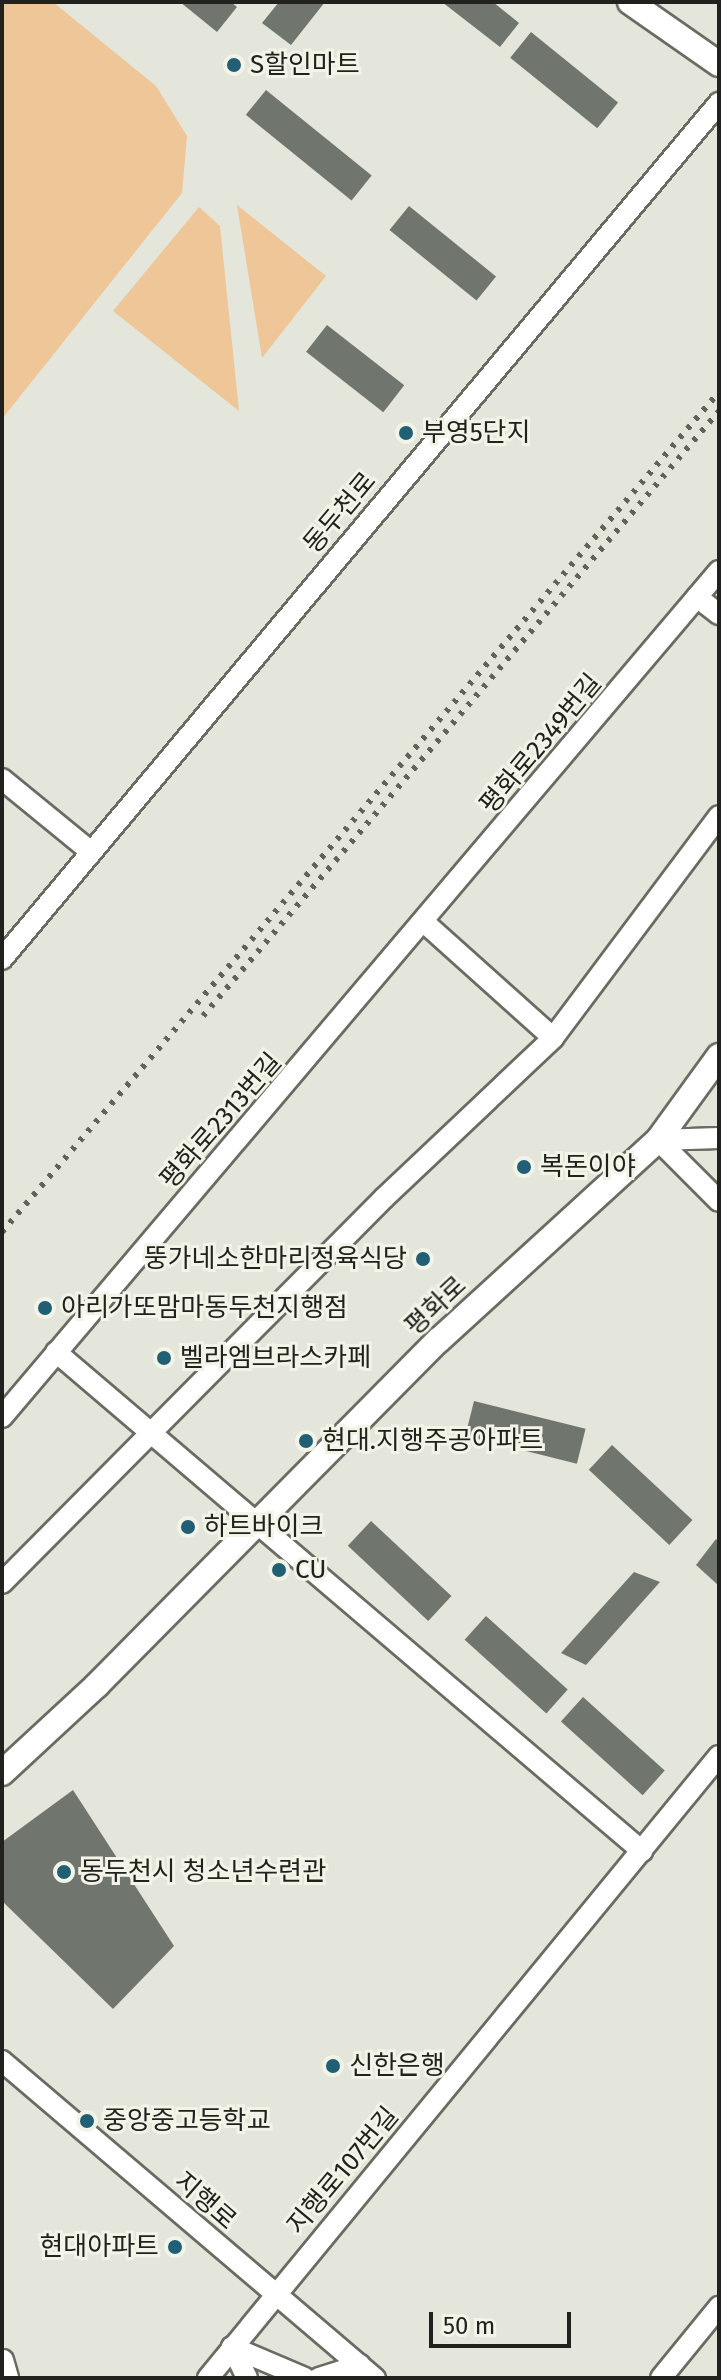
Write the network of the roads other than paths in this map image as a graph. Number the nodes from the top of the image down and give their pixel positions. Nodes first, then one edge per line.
1 (630, 2) edge
2 (719, 64) edge
3 (719, 103) edge
4 (719, 571) edge
5 (697, 597) junction
6 (719, 614) edge
7 (2, 779) edge
8 (719, 816) edge
9 (90, 851) junction
10 (425, 923) junction
11 (2, 959) edge
12 (553, 1038) junction
13 (719, 1056) edge
14 (719, 1138) edge
15 (658, 1140) junction
16 (719, 1201) edge
17 (56, 1352) junction
18 (2, 1417) edge
19 (150, 1430) junction
20 (259, 1522) junction
21 (2, 1583) edge
22 (719, 1756) edge
23 (2, 1773) edge
24 (642, 1851) junction
25 (2, 2061) edge
26 (274, 2294) junction
27 (719, 2307) edge
28 (232, 2347) junction
29 (2, 2359) edge
30 (367, 2372) edge
31 (8, 2378) edge
32 (208, 2378) edge
33 (247, 2378) edge
34 (305, 2378) edge
35 (319, 2378) edge
36 (661, 2378) edge

1 - 2 main road
3 - 9 street, 동두천로
4 - 5 street, 평화로2349번길
5 - 6 street
5 - 10 street, 평화로2349번길
7 - 9 street
8 - 12 street
9 - 11 street, 동두천로
10 - 12 street
10 - 17 street, 평화로2313번길
12 - 19 street
13 - 15 main road, 평화로
14 - 15 street
15 - 16 street
15 - 20 main road, 평화로
17 - 18 street, 평화로2313번길
17 - 19 street
19 - 20 street
19 - 21 street
20 - 23 main road, 평화로
20 - 24 street
22 - 24 street, 지행로107번길
24 - 26 street, 지행로107번길
25 - 26 street, 지행로
26 - 28 street, 지행로107번길
26 - 30 street, 지행로
27 - 36 street
28 - 32 street, 지행로107번길
28 - 33 street
28 - 34 street
29 - 31 street
30 - 35 street

